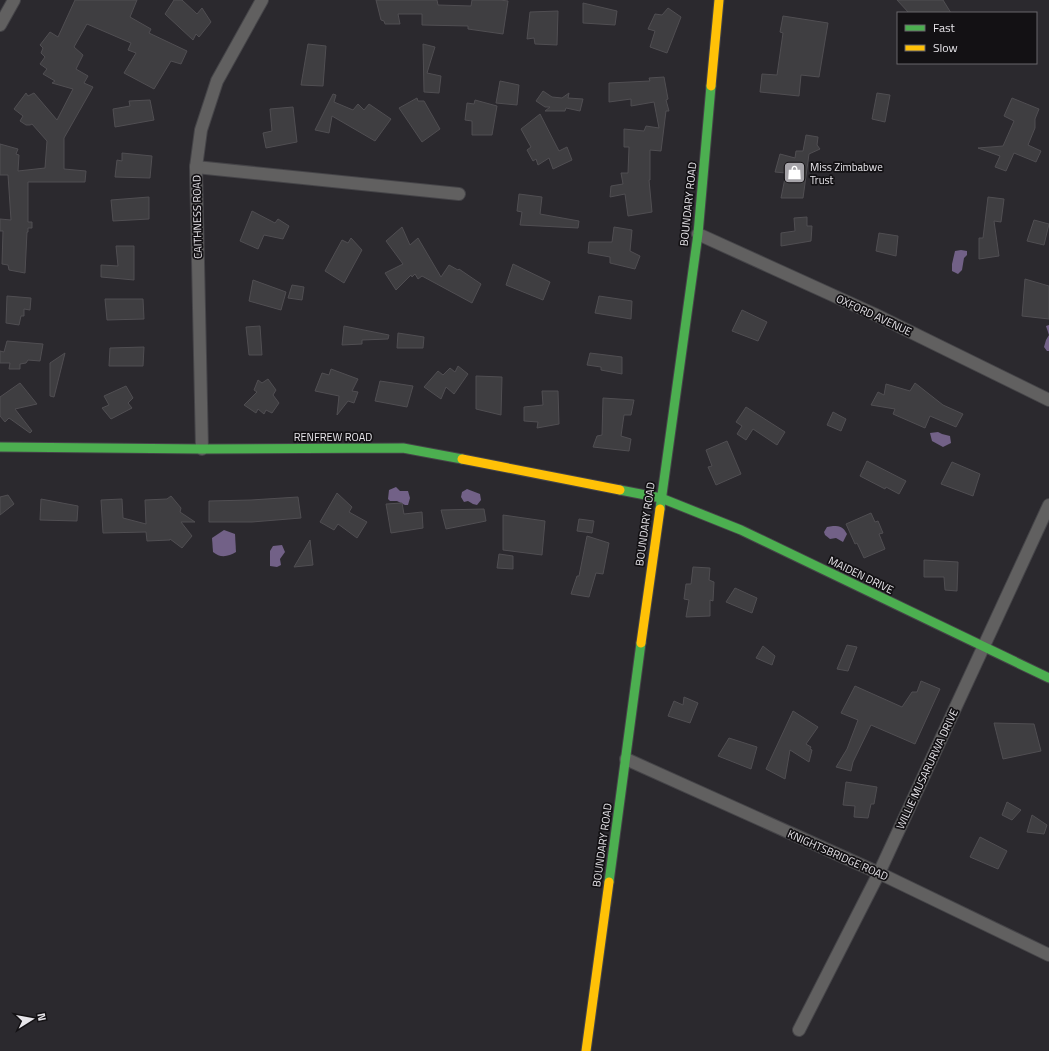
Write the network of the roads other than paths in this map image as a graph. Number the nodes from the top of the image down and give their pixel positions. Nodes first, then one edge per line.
1 (14, 0) edge
2 (262, 0) edge
3 (719, 0) edge
4 (0, 25) edge
5 (196, 167) junction
6 (459, 194) dead end
7 (698, 234) junction
8 (1049, 400) edge
9 (0, 447) edge
10 (202, 449) junction
11 (661, 498) junction
12 (1049, 505) edge
13 (984, 648) junction
14 (1049, 678) edge
15 (626, 759) junction
16 (879, 873) junction
17 (1049, 955) edge
18 (799, 1030) dead end
19 (586, 1051) edge

1 - 4 street
2 - 5 street, CAITHNESS ROAD
3 - 7 street, BOUNDARY ROAD
5 - 6 street
5 - 10 street, CAITHNESS ROAD
7 - 8 street, OXFORD AVENUE
7 - 11 street, BOUNDARY ROAD
9 - 10 street, RENFREW ROAD
10 - 11 street, RENFREW ROAD
11 - 13 street, MAIDEN DRIVE
11 - 15 street, BOUNDARY ROAD
12 - 13 street, WILLIE MUSARURWA DRIVE
13 - 14 street, MAIDEN DRIVE
13 - 16 street, WILLIE MUSARURWA DRIVE
15 - 16 street, KNIGHTSBRIDGE ROAD
15 - 19 street, BOUNDARY ROAD
16 - 17 street, KNIGHTSBRIDGE ROAD
16 - 18 street, WILLIE MUSARURWA DRIVE

